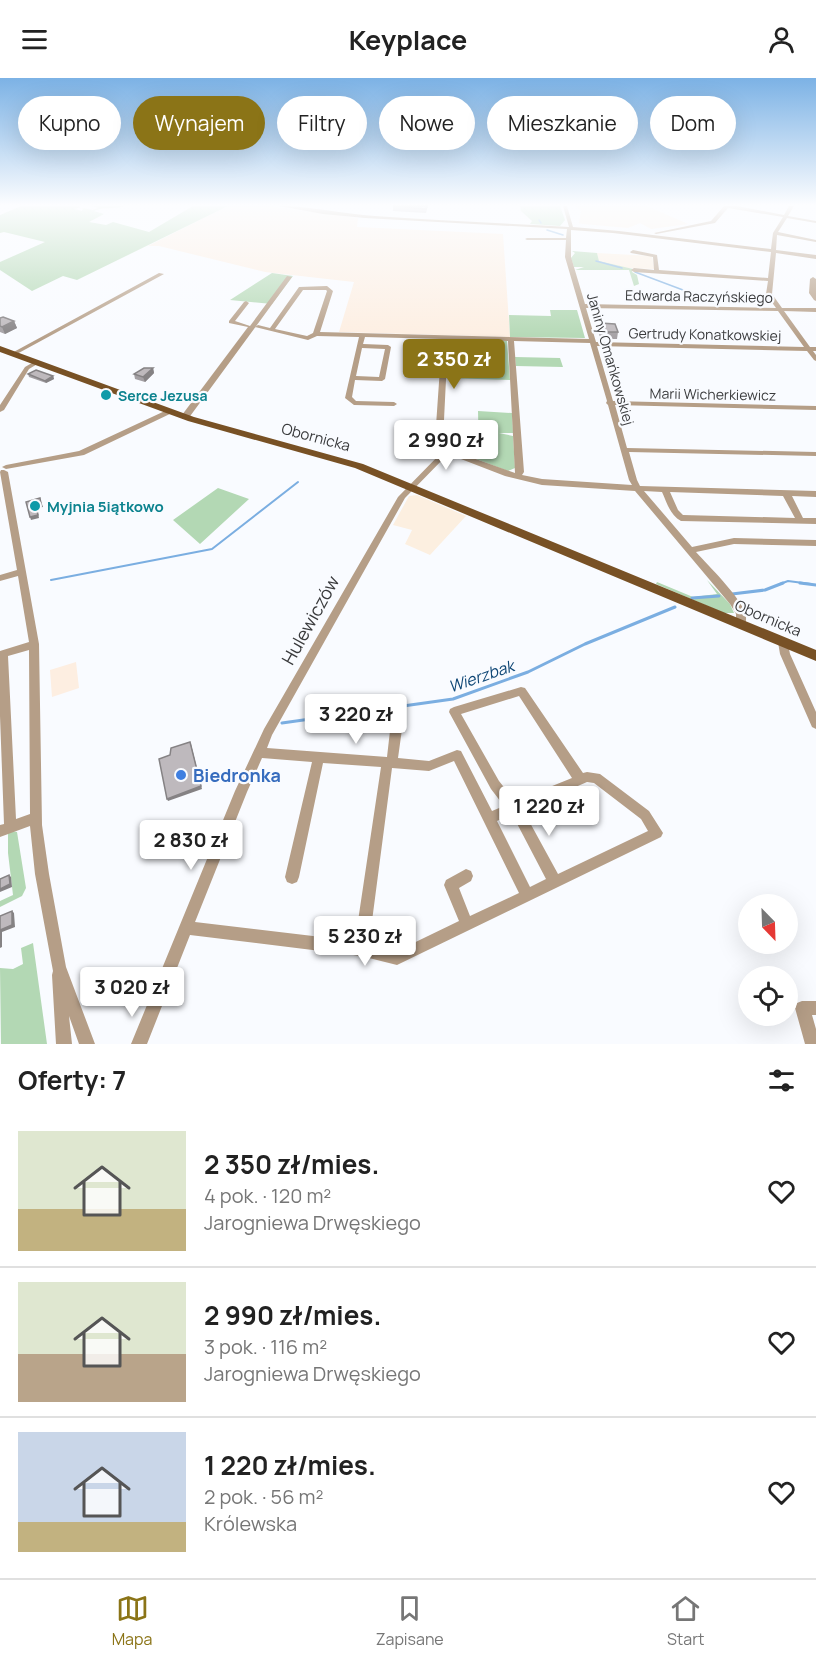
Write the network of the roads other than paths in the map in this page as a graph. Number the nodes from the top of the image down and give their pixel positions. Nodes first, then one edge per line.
1 (569, 251) edge
2 (774, 251) joint
3 (633, 252) dead end
4 (816, 257) edge
5 (634, 270) dead end
6 (657, 272) junction
7 (161, 274) dead end
8 (289, 277) dead end
9 (813, 279) dead end
10 (771, 280) junction
11 (816, 299) edge
12 (246, 303) dead end
13 (582, 306) junction
14 (780, 310) junction
15 (816, 310) edge
16 (247, 326) dead end
17 (258, 327) dead end
18 (271, 330) junction
19 (315, 334) junction
20 (362, 336) junction
21 (445, 337) junction
22 (511, 339) junction
23 (592, 342) junction
24 (359, 346) junction
25 (0, 349) edge
26 (812, 349) edge
27 (14, 354) junction
28 (816, 359) edge
29 (37, 362) junction
30 (352, 378) junction
31 (2, 399) edge
32 (609, 403) junction
33 (394, 405) dead end
34 (816, 408) edge
35 (0, 410) edge
36 (170, 412) junction
37 (184, 417) junction
38 (445, 450) junction
39 (624, 450) junction
40 (816, 454) edge
41 (3, 469) edge
42 (517, 476) junction
43 (412, 487) junction
44 (638, 489) junction
45 (664, 490) junction
46 (3, 491) edge
47 (786, 493) junction
48 (816, 494) edge
49 (801, 520) junction
50 (816, 521) edge
51 (816, 543) edge
52 (690, 550) junction
53 (22, 572) junction
54 (0, 578) edge
55 (741, 625) junction
56 (783, 642) junction
57 (34, 644) junction
58 (2, 654) edge
59 (816, 656) edge
60 (397, 722) dead end
61 (816, 724) edge
62 (258, 752) junction
63 (319, 756) junction
64 (389, 763) junction
65 (580, 778) junction
66 (514, 807) junction
67 (36, 818) junction
68 (490, 818) junction
69 (5, 829) edge
70 (466, 876) dead end
71 (292, 878) dead end
72 (555, 882) junction
73 (527, 895) junction
74 (467, 924) junction
75 (185, 928) junction
76 (361, 949) junction
77 (59, 967) junction
78 (816, 1008) edge
79 (64, 1044) edge
80 (87, 1044) edge
81 (139, 1044) edge
82 (813, 1044) edge

1 - 13 street, Janiny Omańkowskiej
2 - 4 street
2 - 10 street
3 - 6 street
5 - 6 street
6 - 10 street
7 - 27 street
8 - 37 street
9 - 11 street
10 - 14 street
12 - 16 street
13 - 14 street, Edwarda Raczyńskiego
13 - 23 street, Janiny Omańkowskiej
14 - 15 street, Edwarda Raczyńskiego
14 - 26 street
17 - 18 street, Gertrudy Konatkowskiej
18 - 19 street, Gertrudy Konatkowskiej
18 - 19 street
19 - 20 street, Gertrudy Konatkowskiej
20 - 21 street, Gertrudy Konatkowskiej
20 - 24 street
21 - 22 street, Gertrudy Konatkowskiej
21 - 38 street
22 - 23 street, Gertrudy Konatkowskiej
22 - 42 street
23 - 26 street, Gertrudy Konatkowskiej
23 - 32 street, Janiny Omańkowskiej
24 - 30 street
24 - 30 street
25 - 27 main road, Obornicka
26 - 28 street
27 - 29 main road, Obornicka
29 - 31 street
29 - 36 main road, Obornicka
30 - 33 street
31 - 35 street
32 - 34 street, Marii Wicherkiewicz
32 - 39 street, Janiny Omańkowskiej
36 - 37 main road, Obornicka
36 - 41 street
37 - 43 main road, Obornicka
38 - 42 street
38 - 43 street, Hulewiczów
39 - 40 street
39 - 44 street, Janiny Omańkowskiej
41 - 46 street
42 - 44 street
43 - 55 main road, Obornicka
43 - 62 street, Hulewiczów
44 - 45 street
44 - 52 street, Janiny Omańkowskiej
45 - 47 street
45 - 49 street
46 - 53 street
47 - 48 street
47 - 49 street
49 - 50 street
51 - 52 street
52 - 55 street, Janiny Omańkowskiej
53 - 54 street
53 - 57 street
55 - 56 main road, Obornicka
56 - 59 main road, Obornicka
56 - 61 street
57 - 58 street
57 - 67 street
58 - 69 street
60 - 64 street
62 - 63 street
62 - 75 street, Hulewiczów
63 - 64 street
63 - 71 street
64 - 68 street
64 - 76 street
65 - 66 street
65 - 66 street
65 - 72 street
66 - 68 street
66 - 72 street
67 - 69 street
67 - 77 street
68 - 73 street
70 - 74 street
72 - 73 street
73 - 74 street
74 - 76 street
75 - 76 street
75 - 81 street, Hulewiczów
77 - 79 street
77 - 80 street
78 - 82 street

